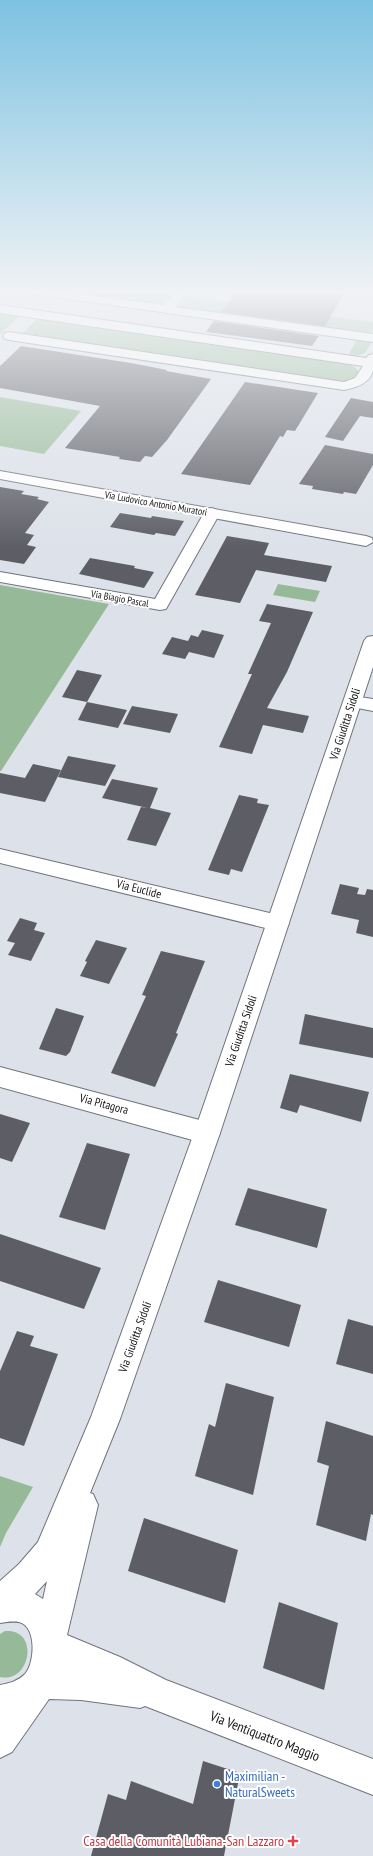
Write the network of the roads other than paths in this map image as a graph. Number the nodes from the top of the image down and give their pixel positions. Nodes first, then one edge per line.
1 (281, 377) edge
2 (363, 377) edge
3 (0, 475) edge
4 (212, 513) junction
5 (370, 538) edge
6 (0, 577) edge
7 (373, 641) edge
8 (363, 704) edge
9 (0, 856) edge
10 (278, 923) junction
11 (0, 1077) edge
12 (207, 1133) junction
13 (105, 1419) junction
14 (0, 1604) edge
15 (50, 1642) junction
16 (39, 1684) junction
17 (157, 1694) junction
18 (0, 1702) edge
19 (0, 1740) edge
20 (373, 1778) edge

1 - 2 street
3 - 4 street, Via Ludovico Antonio Muratori
4 - 5 street, Via Ludovico Antonio Muratori
4 - 6 street, Via Biagio Pascal
7 - 8 street, Via Giuditta Sidoli
8 - 10 street, Via Giuditta Sidoli
9 - 10 street, Via Euclide
10 - 12 street, Via Giuditta Sidoli
11 - 12 street, Via Pitagora
12 - 13 street, Via Giuditta Sidoli
13 - 14 street, Via Giuditta Sidoli
13 - 15 street, Via Giuditta Sidoli
14 - 15 street, Via Giuditta Sidoli
15 - 16 street, Via Giuditta Sidoli
15 - 17 street, Via Ventiquattro Maggio
16 - 17 street, Via Ventiquattro Maggio
16 - 18 street, Via Giuditta Sidoli
16 - 19 street, Via Giuditta Sidoli
17 - 20 street, Via Ventiquattro Maggio

